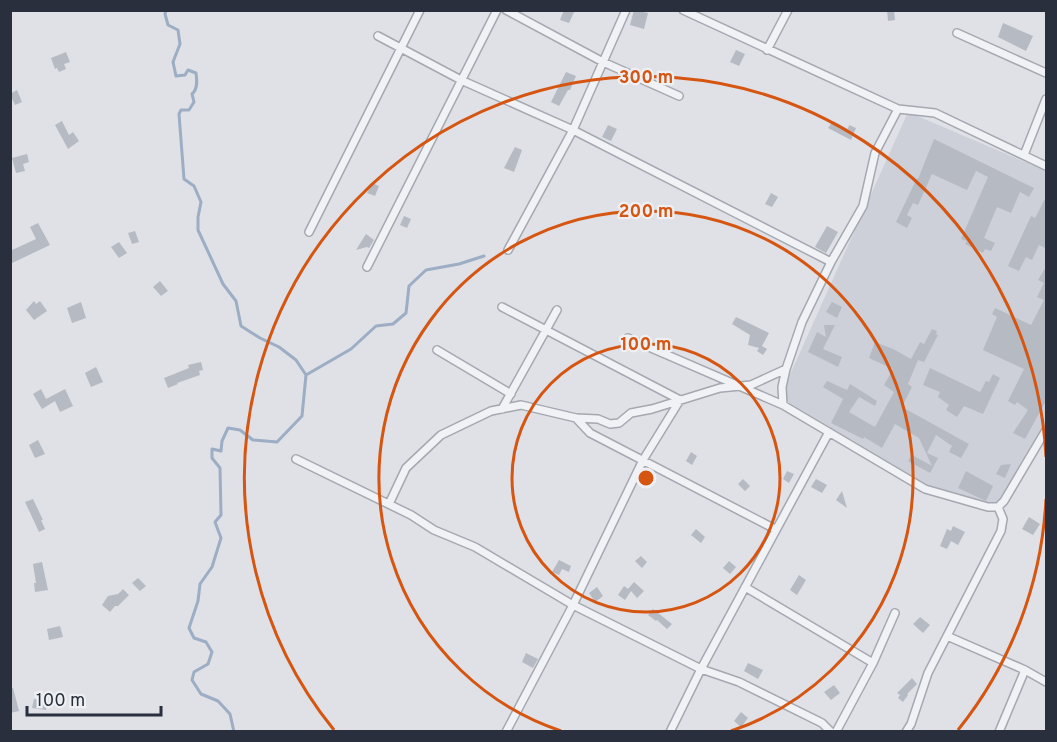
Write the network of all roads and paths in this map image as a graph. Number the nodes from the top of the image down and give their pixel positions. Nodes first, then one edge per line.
1 (420, 10) edge
2 (497, 10) edge
3 (506, 10) edge
4 (626, 10) edge
5 (682, 10) edge
6 (788, 10) edge
7 (957, 33) dead end
8 (378, 36) dead end
9 (400, 48) junction
10 (767, 50) junction
11 (603, 62) junction
12 (1047, 73) edge
13 (461, 80) junction
14 (679, 96) dead end
15 (1047, 99) edge
16 (898, 109) junction
17 (573, 130) junction
18 (1024, 155) junction
19 (1047, 166) edge
20 (309, 232) dead end
21 (508, 250) dead end
22 (831, 262) junction
23 (367, 267) dead end
24 (502, 306) dead end
25 (557, 310) dead end
26 (547, 330) junction
27 (628, 338) dead end
28 (436, 350) dead end
29 (786, 369) junction
30 (739, 387) junction
31 (511, 394) junction
32 (680, 400) junction
33 (783, 405) junction
34 (502, 409) junction
35 (576, 418) junction
36 (1047, 430) edge
37 (829, 432) junction
38 (296, 459) dead end
39 (643, 460) junction
40 (389, 504) junction
41 (998, 507) junction
42 (775, 529) junction
43 (745, 587) junction
44 (573, 605) junction
45 (895, 613) dead end
46 (947, 636) junction
47 (873, 663) junction
48 (701, 669) junction
49 (1025, 670) junction
50 (1047, 682) edge
51 (506, 732) edge
52 (670, 732) edge
53 (833, 732) edge
54 (906, 732) edge
55 (999, 732) edge

1 - 9 street
2 - 13 street
3 - 11 street
4 - 11 street
5 - 10 street
6 - 10 street
7 - 12 street
8 - 9 street
9 - 13 street
9 - 20 street
10 - 16 street
11 - 14 street
11 - 17 street
13 - 17 street
13 - 23 street
15 - 18 street
16 - 18 street
16 - 22 street
17 - 21 street
17 - 22 street
18 - 19 street
22 - 29 street
24 - 26 street
25 - 26 street
26 - 31 street
26 - 32 street
27 - 30 street
28 - 31 street
29 - 30 street
29 - 33 street
30 - 32 street
30 - 33 street
31 - 34 street
32 - 35 street
32 - 39 street
33 - 37 street
34 - 35 street
34 - 40 street
35 - 39 street
36 - 41 street
37 - 41 street
37 - 42 street
38 - 40 street
39 - 42 street
39 - 44 street
40 - 44 street
41 - 46 street
42 - 43 street
43 - 47 street
43 - 48 street
44 - 48 street
44 - 51 street
45 - 47 street
46 - 49 street
46 - 54 street
47 - 53 street
48 - 52 street
48 - 53 street
49 - 50 street
49 - 55 street

